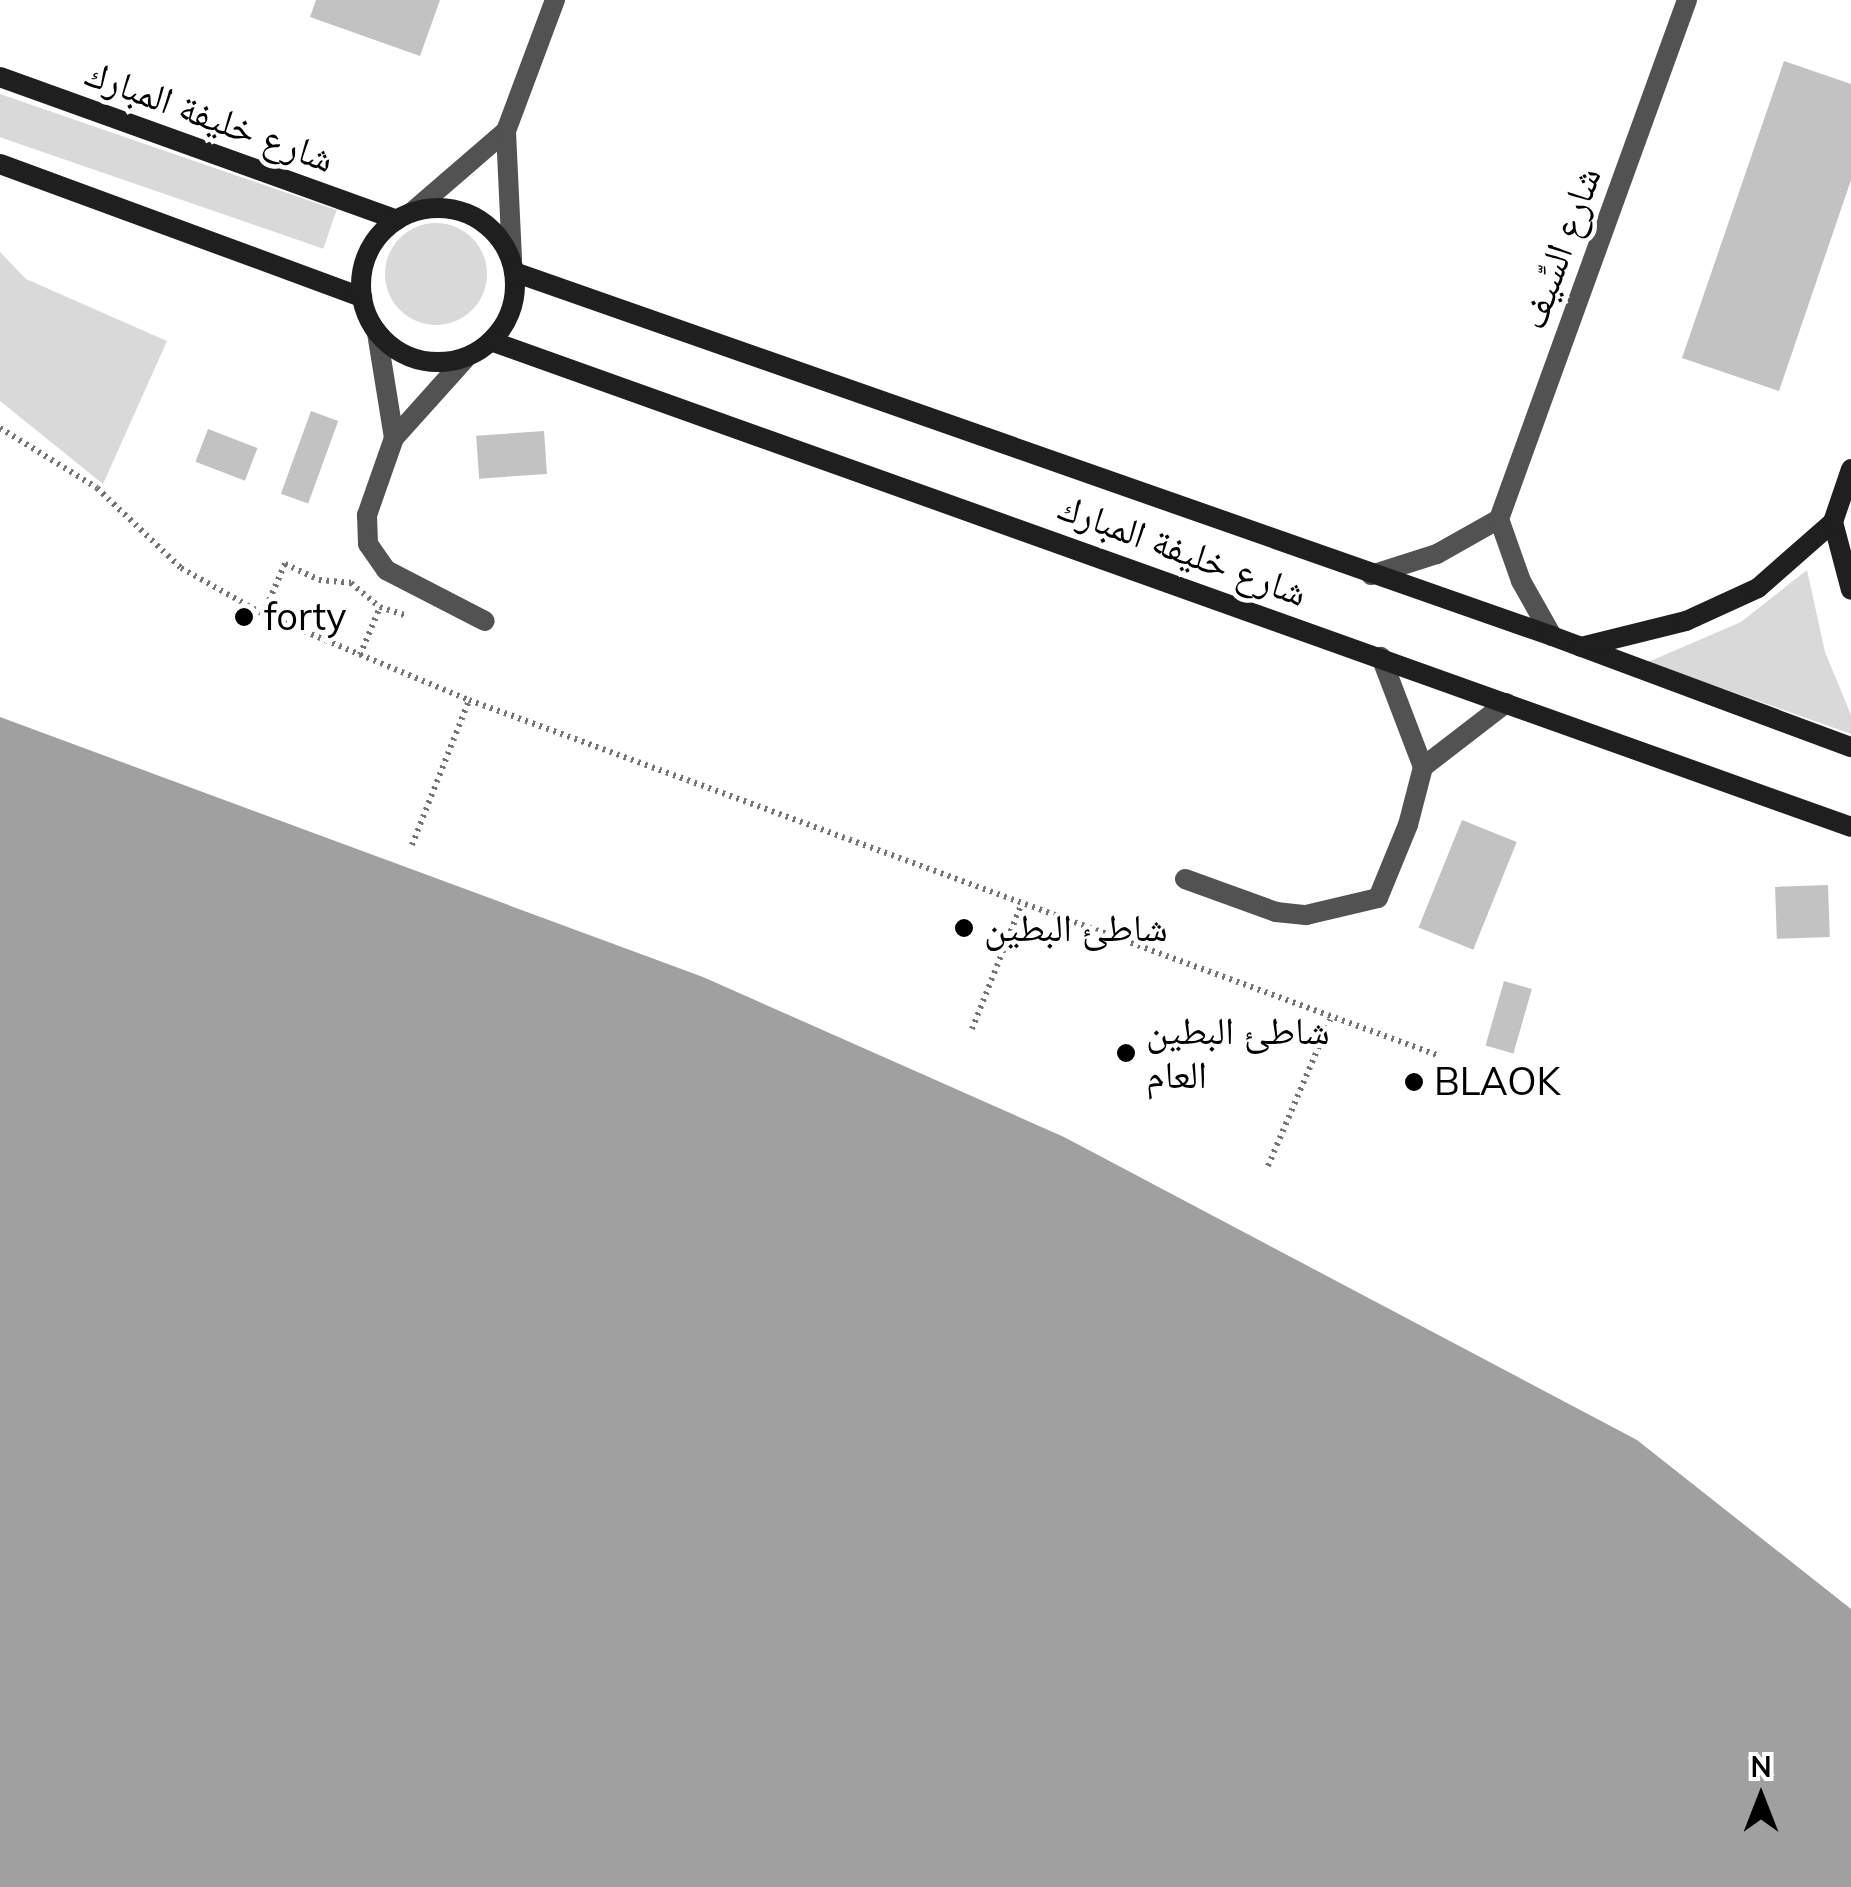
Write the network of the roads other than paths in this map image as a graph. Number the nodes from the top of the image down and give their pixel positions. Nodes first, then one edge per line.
1 (555, 0) edge
2 (1688, 0) edge
3 (0, 77) edge
4 (506, 131) junction
5 (0, 164) edge
6 (405, 216) junction
7 (513, 266) junction
8 (362, 297) junction
9 (376, 333) junction
10 (491, 341) junction
11 (465, 359) junction
12 (394, 438) junction
13 (1851, 469) edge
14 (1498, 519) junction
15 (1833, 522) junction
16 (1372, 575) junction
17 (1851, 590) edge
18 (485, 621) dead end
19 (1552, 636) junction
20 (1581, 647) junction
21 (1381, 657) junction
22 (1506, 704) junction
23 (1851, 746) edge
24 (1424, 767) junction
25 (1851, 828) edge
26 (1185, 879) dead end

1 - 4 street
2 - 14 street, شارع السِّيف
3 - 6 street, شارع خليفة المبارك
4 - 6 street
4 - 7 street
5 - 8 street
6 - 7 street
6 - 8 street
7 - 10 street
7 - 16 street, شارع خليفة المبارك
8 - 9 street
9 - 11 street
9 - 12 street
10 - 11 street
10 - 21 street, شارع خليفة المبارك
11 - 12 street
12 - 18 street
13 - 15 street
14 - 16 street
14 - 19 street
15 - 17 street
15 - 20 street
16 - 19 street, شارع خليفة المبارك
19 - 20 street, شارع خليفة المبارك
20 - 23 street, شارع خليفة المبارك
21 - 22 street, شارع خليفة المبارك
21 - 24 street
22 - 24 street
22 - 25 street, شارع خليفة المبارك
24 - 26 street

